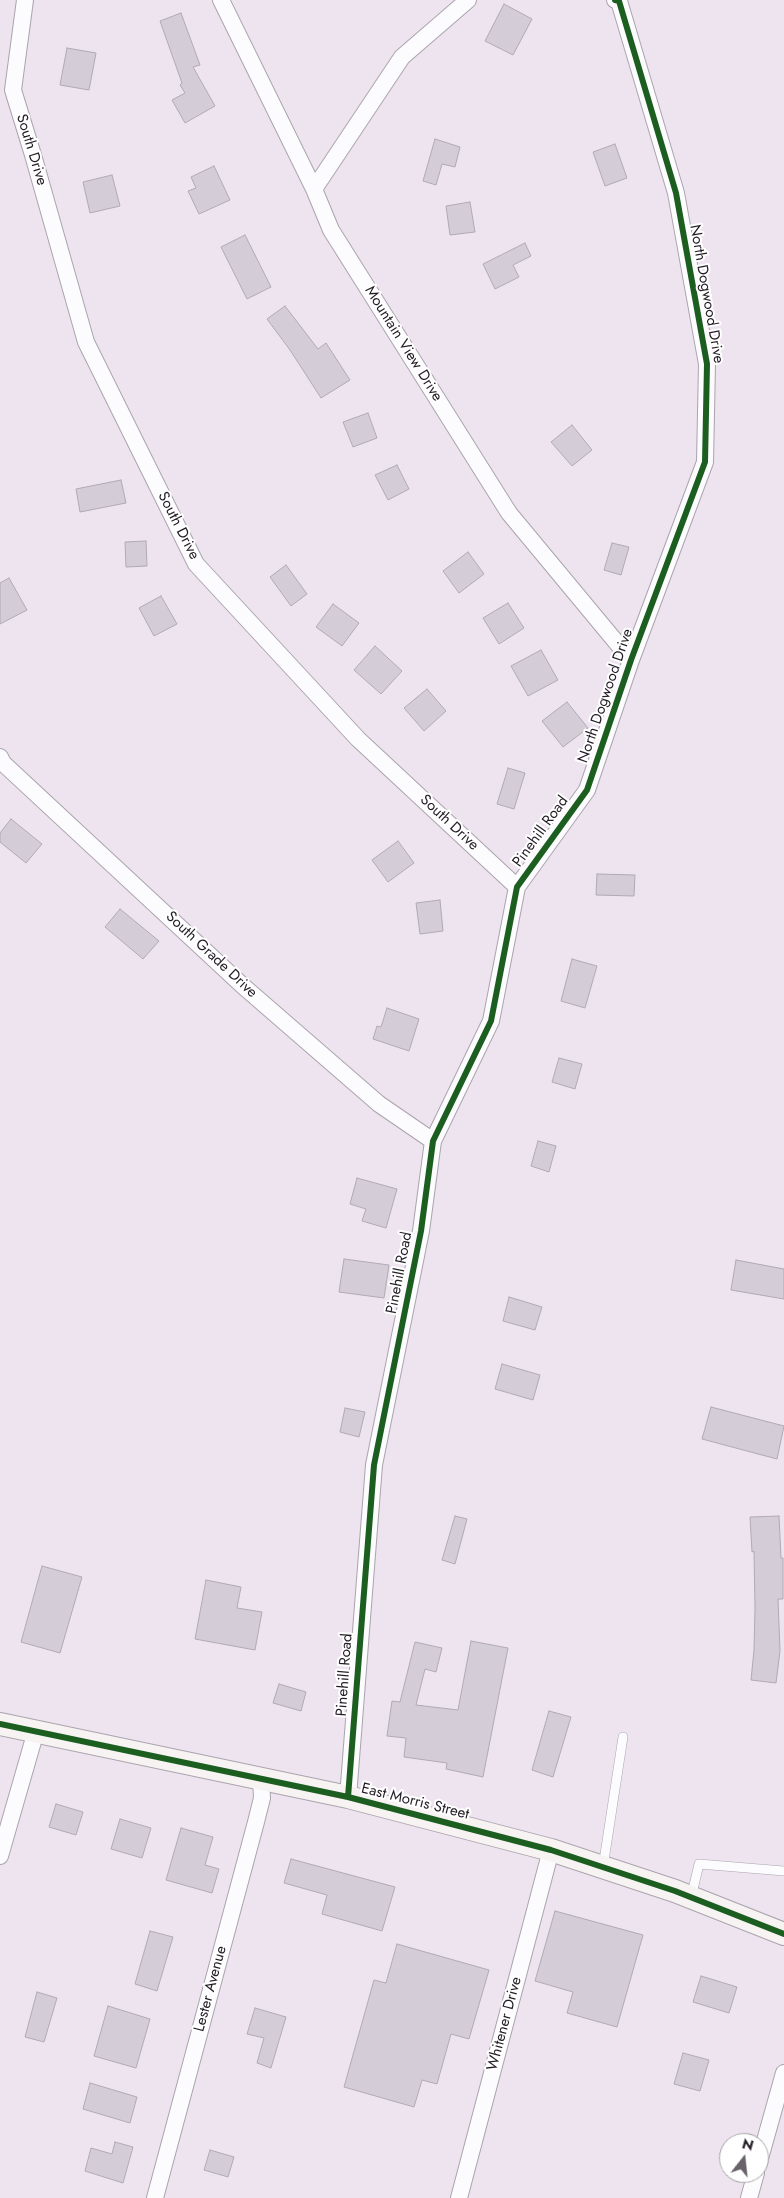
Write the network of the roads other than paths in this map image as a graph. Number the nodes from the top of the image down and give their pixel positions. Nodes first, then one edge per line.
1 (25, 0) edge
2 (221, 0) edge
3 (468, 0) edge
4 (619, 0) edge
5 (6, 91) edge
6 (314, 189) junction
7 (631, 660) junction
8 (1, 764) edge
9 (587, 790) joint
10 (517, 887) junction
11 (433, 1141) junction
12 (0, 1724) edge
13 (36, 1730) junction
14 (623, 1737) dead end
15 (261, 1779) junction
16 (348, 1797) junction
17 (551, 1850) junction
18 (0, 1856) edge
19 (603, 1867) junction
20 (784, 1871) edge
21 (691, 1898) junction
22 (784, 1934) edge
23 (784, 2073) edge
24 (767, 2133) edge
25 (753, 2183) edge
26 (155, 2198) edge
27 (459, 2198) edge
28 (749, 2198) edge

1 - 5 street
2 - 6 street, Mountain View Drive
3 - 6 street
4 - 7 street, North Dogwood Drive
5 - 10 street, South Drive
6 - 7 street, Mountain View Drive
7 - 9 street, North Dogwood Drive
8 - 11 street, South Grade Drive
9 - 10 street, Pinehill Road
10 - 11 street, Pinehill Road
11 - 16 street, Pinehill Road
12 - 13 main road, East Morris Street
13 - 15 main road, East Morris Street
13 - 18 street
14 - 19 lane
15 - 16 main road, East Morris Street
15 - 26 street, Lester Avenue
16 - 17 main road, East Morris Street
17 - 19 main road, East Morris Street
17 - 27 street, Whitener Drive
19 - 21 main road, East Morris Street
20 - 21 lane
21 - 22 main road, East Morris Street
23 - 24 street
25 - 28 street

